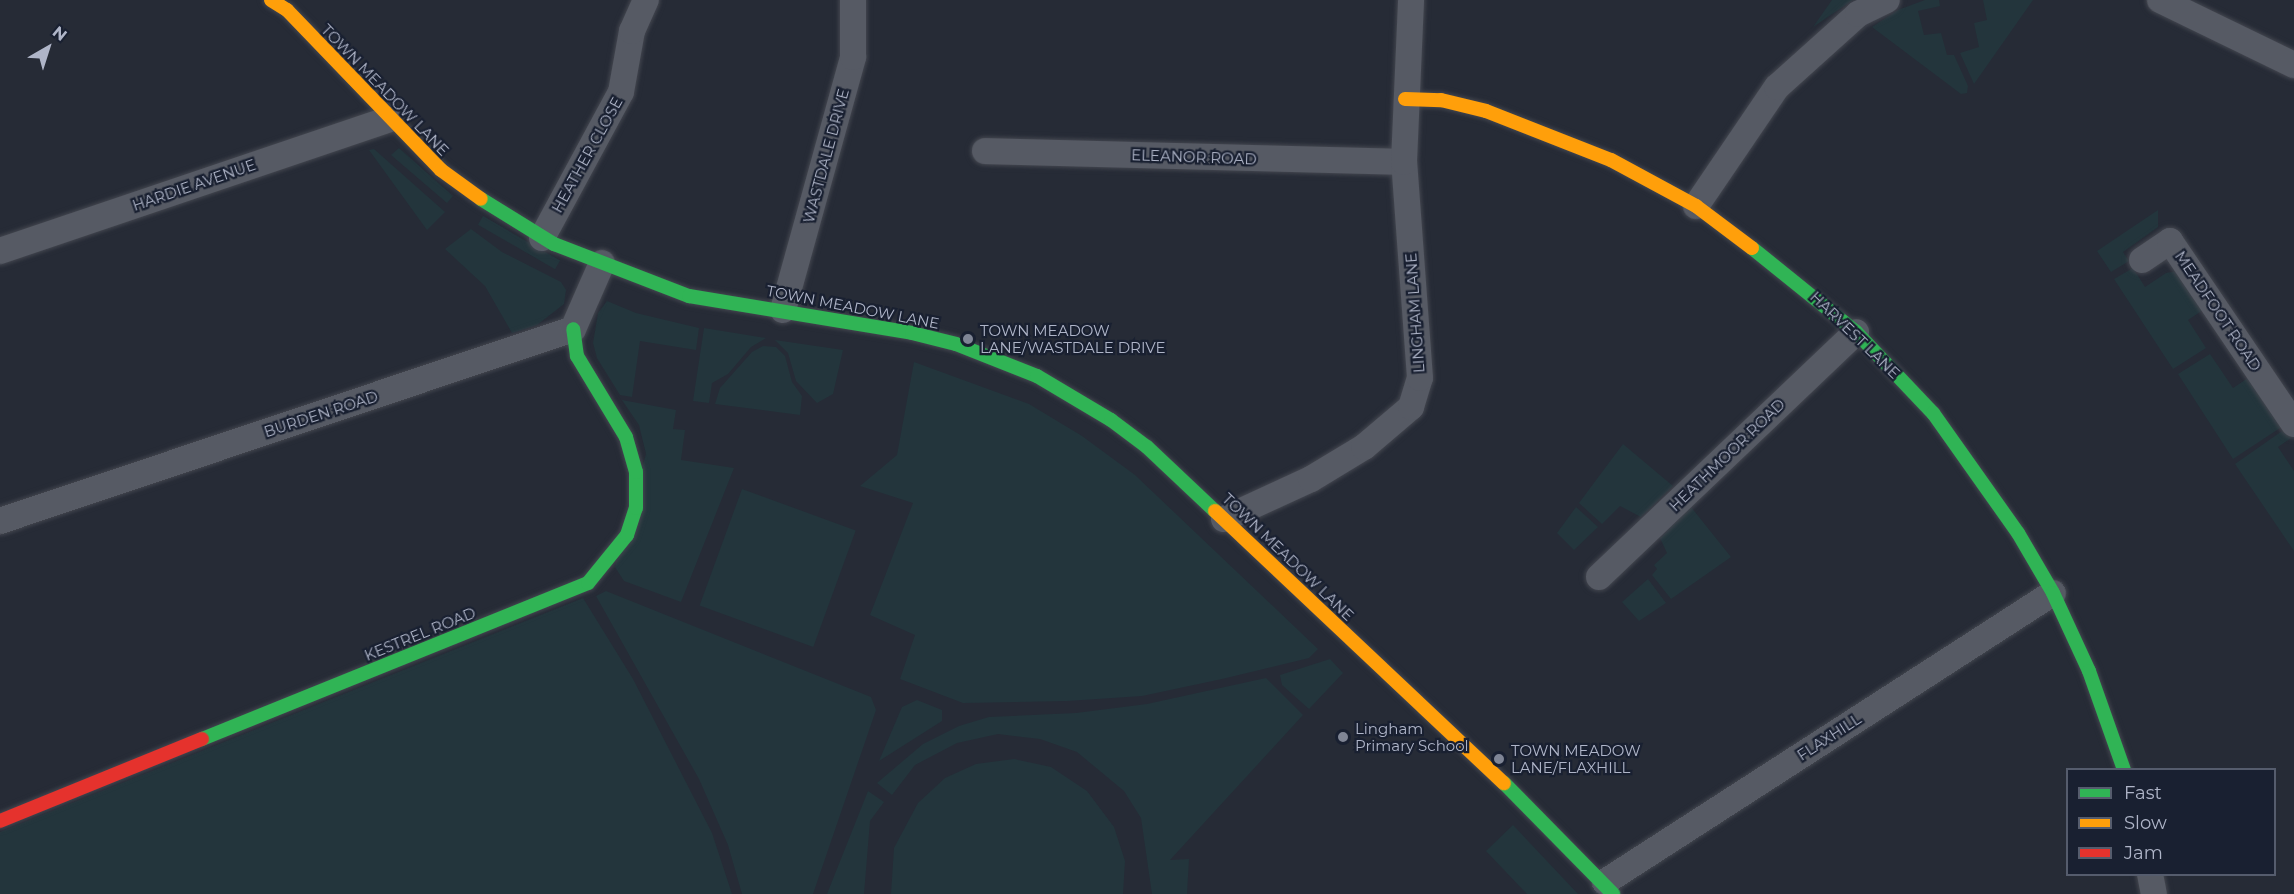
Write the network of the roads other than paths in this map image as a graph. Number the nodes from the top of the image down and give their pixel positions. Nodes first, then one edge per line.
1 (853, 0) edge
2 (1411, 0) edge
3 (1887, 0) edge
4 (2160, 0) edge
5 (644, 1) edge
6 (285, 3) edge
7 (2294, 65) edge
8 (1405, 99) junction
9 (388, 120) junction
10 (985, 151) dead end
11 (1404, 162) junction
12 (1696, 206) junction
13 (542, 238) junction
14 (0, 251) edge
15 (2142, 260) dead end
16 (602, 264) junction
17 (783, 310) junction
18 (573, 330) junction
19 (1856, 332) junction
20 (2291, 412) edge
21 (1224, 519) junction
22 (0, 521) edge
23 (1599, 577) dead end
24 (2053, 593) junction
25 (2123, 768) edge
26 (0, 821) edge
27 (2150, 876) edge
28 (1609, 888) edge
29 (2154, 894) edge

1 - 17 street, WASTDALE DRIVE
2 - 8 street, LINGHAM LANE
3 - 12 street
4 - 7 street
5 - 13 street, HEATHER CLOSE
6 - 9 street, TOWN MEADOW LANE
8 - 11 street, LINGHAM LANE
8 - 12 street, HARVEST LANE
9 - 13 street, TOWN MEADOW LANE
9 - 14 street, HARDIE AVENUE
10 - 11 street, ELEANOR ROAD
11 - 21 street, LINGHAM LANE
12 - 19 street, HARVEST LANE
13 - 16 street, TOWN MEADOW LANE
15 - 20 street, MEADFOOT ROAD
16 - 17 street, TOWN MEADOW LANE
16 - 18 street
17 - 21 street, TOWN MEADOW LANE
18 - 22 street, BURDEN ROAD
18 - 26 street, KESTREL ROAD
19 - 23 street, HEATHMOOR ROAD
19 - 24 street, HARVEST LANE
21 - 28 street, TOWN MEADOW LANE
24 - 25 street, HARVEST LANE
24 - 28 street, FLAXHILL
27 - 29 street

